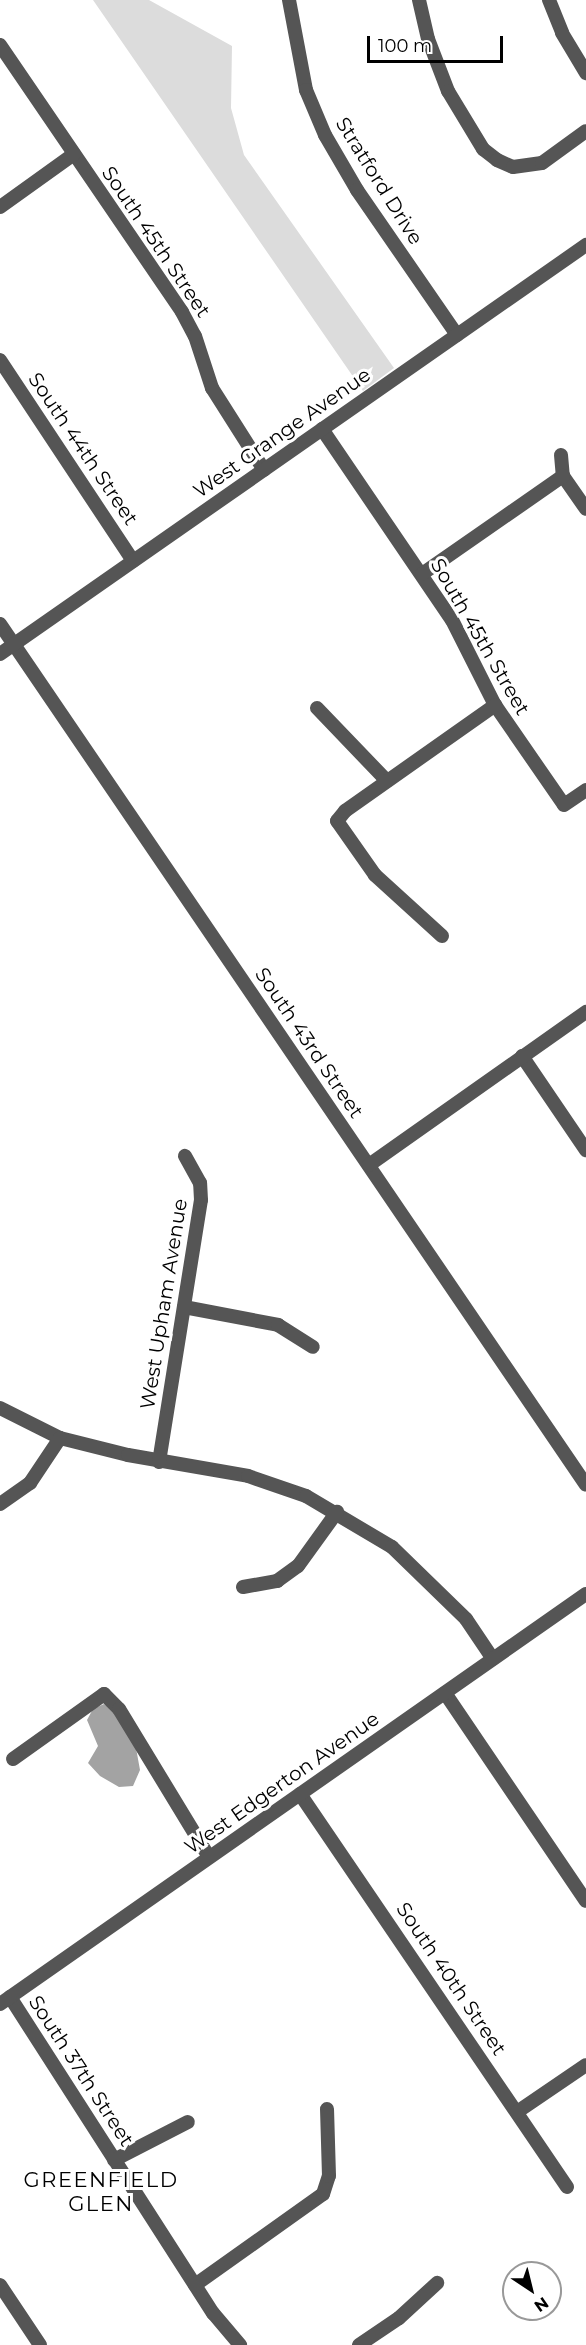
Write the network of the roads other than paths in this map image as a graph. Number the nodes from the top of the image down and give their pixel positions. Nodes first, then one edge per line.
1 (289, 0) edge
2 (419, 0) edge
3 (549, 0) edge
4 (0, 45) edge
5 (586, 73) edge
6 (586, 131) edge
7 (74, 154) junction
8 (0, 207) edge
9 (586, 245) edge
10 (457, 335) junction
11 (0, 360) edge
12 (322, 429) junction
13 (561, 455) dead end
14 (264, 470) junction
15 (563, 476) junction
16 (586, 509) edge
17 (133, 561) junction
18 (422, 574) junction
19 (0, 624) edge
20 (14, 644) junction
21 (0, 654) edge
22 (495, 705) junction
23 (317, 708) dead end
24 (387, 781) junction
25 (586, 790) edge
26 (442, 936) dead end
27 (586, 1012) edge
28 (522, 1056) junction
29 (586, 1150) edge
30 (185, 1156) dead end
31 (369, 1165) junction
32 (184, 1307) junction
33 (313, 1347) dead end
34 (0, 1408) edge
35 (60, 1438) junction
36 (159, 1462) junction
37 (586, 1485) edge
38 (0, 1503) edge
39 (337, 1512) junction
40 (243, 1587) dead end
41 (586, 1594) edge
42 (493, 1659) junction
43 (445, 1693) junction
44 (13, 1759) dead end
45 (300, 1794) junction
46 (209, 1857) junction
47 (586, 1901) edge
48 (5, 2000) edge
49 (586, 2065) edge
50 (327, 2109) dead end
51 (518, 2112) junction
52 (188, 2122) dead end
53 (114, 2160) junction
54 (567, 2187) dead end
55 (437, 2283) dead end
56 (0, 2285) edge
57 (195, 2285) junction
58 (40, 2345) edge
59 (240, 2345) edge
60 (359, 2345) edge

1 - 10 street, Stratford Drive
2 - 6 street
3 - 5 street
4 - 7 street, South 45th Street
7 - 8 street
7 - 14 street, South 45th Street
9 - 10 street, West Grange Avenue
10 - 12 street, West Grange Avenue
11 - 17 street, South 44th Street
12 - 14 street, West Grange Avenue
12 - 18 street, South 45th Street
13 - 15 street
14 - 17 street, West Grange Avenue
15 - 16 street
15 - 18 street
17 - 20 street, West Grange Avenue
18 - 22 street, South 45th Street
19 - 20 street, South 43rd Street
20 - 21 street, West Grange Avenue
20 - 31 street, South 43rd Street
22 - 24 street
22 - 25 street, South 45th Street
23 - 24 street
24 - 26 street
27 - 28 street
28 - 29 street
28 - 31 street
30 - 32 street, West Upham Avenue
31 - 37 street, South 43rd Street
32 - 33 street
32 - 36 street, West Upham Avenue
34 - 35 street
35 - 36 street
35 - 38 street
36 - 39 street
39 - 40 street
39 - 42 street
41 - 42 street, West Edgerton Avenue
42 - 43 street, West Edgerton Avenue
43 - 45 street, West Edgerton Avenue
43 - 47 street
44 - 46 street
45 - 46 street, West Edgerton Avenue
45 - 51 street, South 40th Street
46 - 48 street, West Edgerton Avenue
48 - 53 street, South 37th Street
49 - 51 street
50 - 57 street
51 - 54 street, South 40th Street
52 - 53 street
53 - 57 street, South 37th Street
55 - 60 street
56 - 58 street
57 - 59 street, South 37th Street

